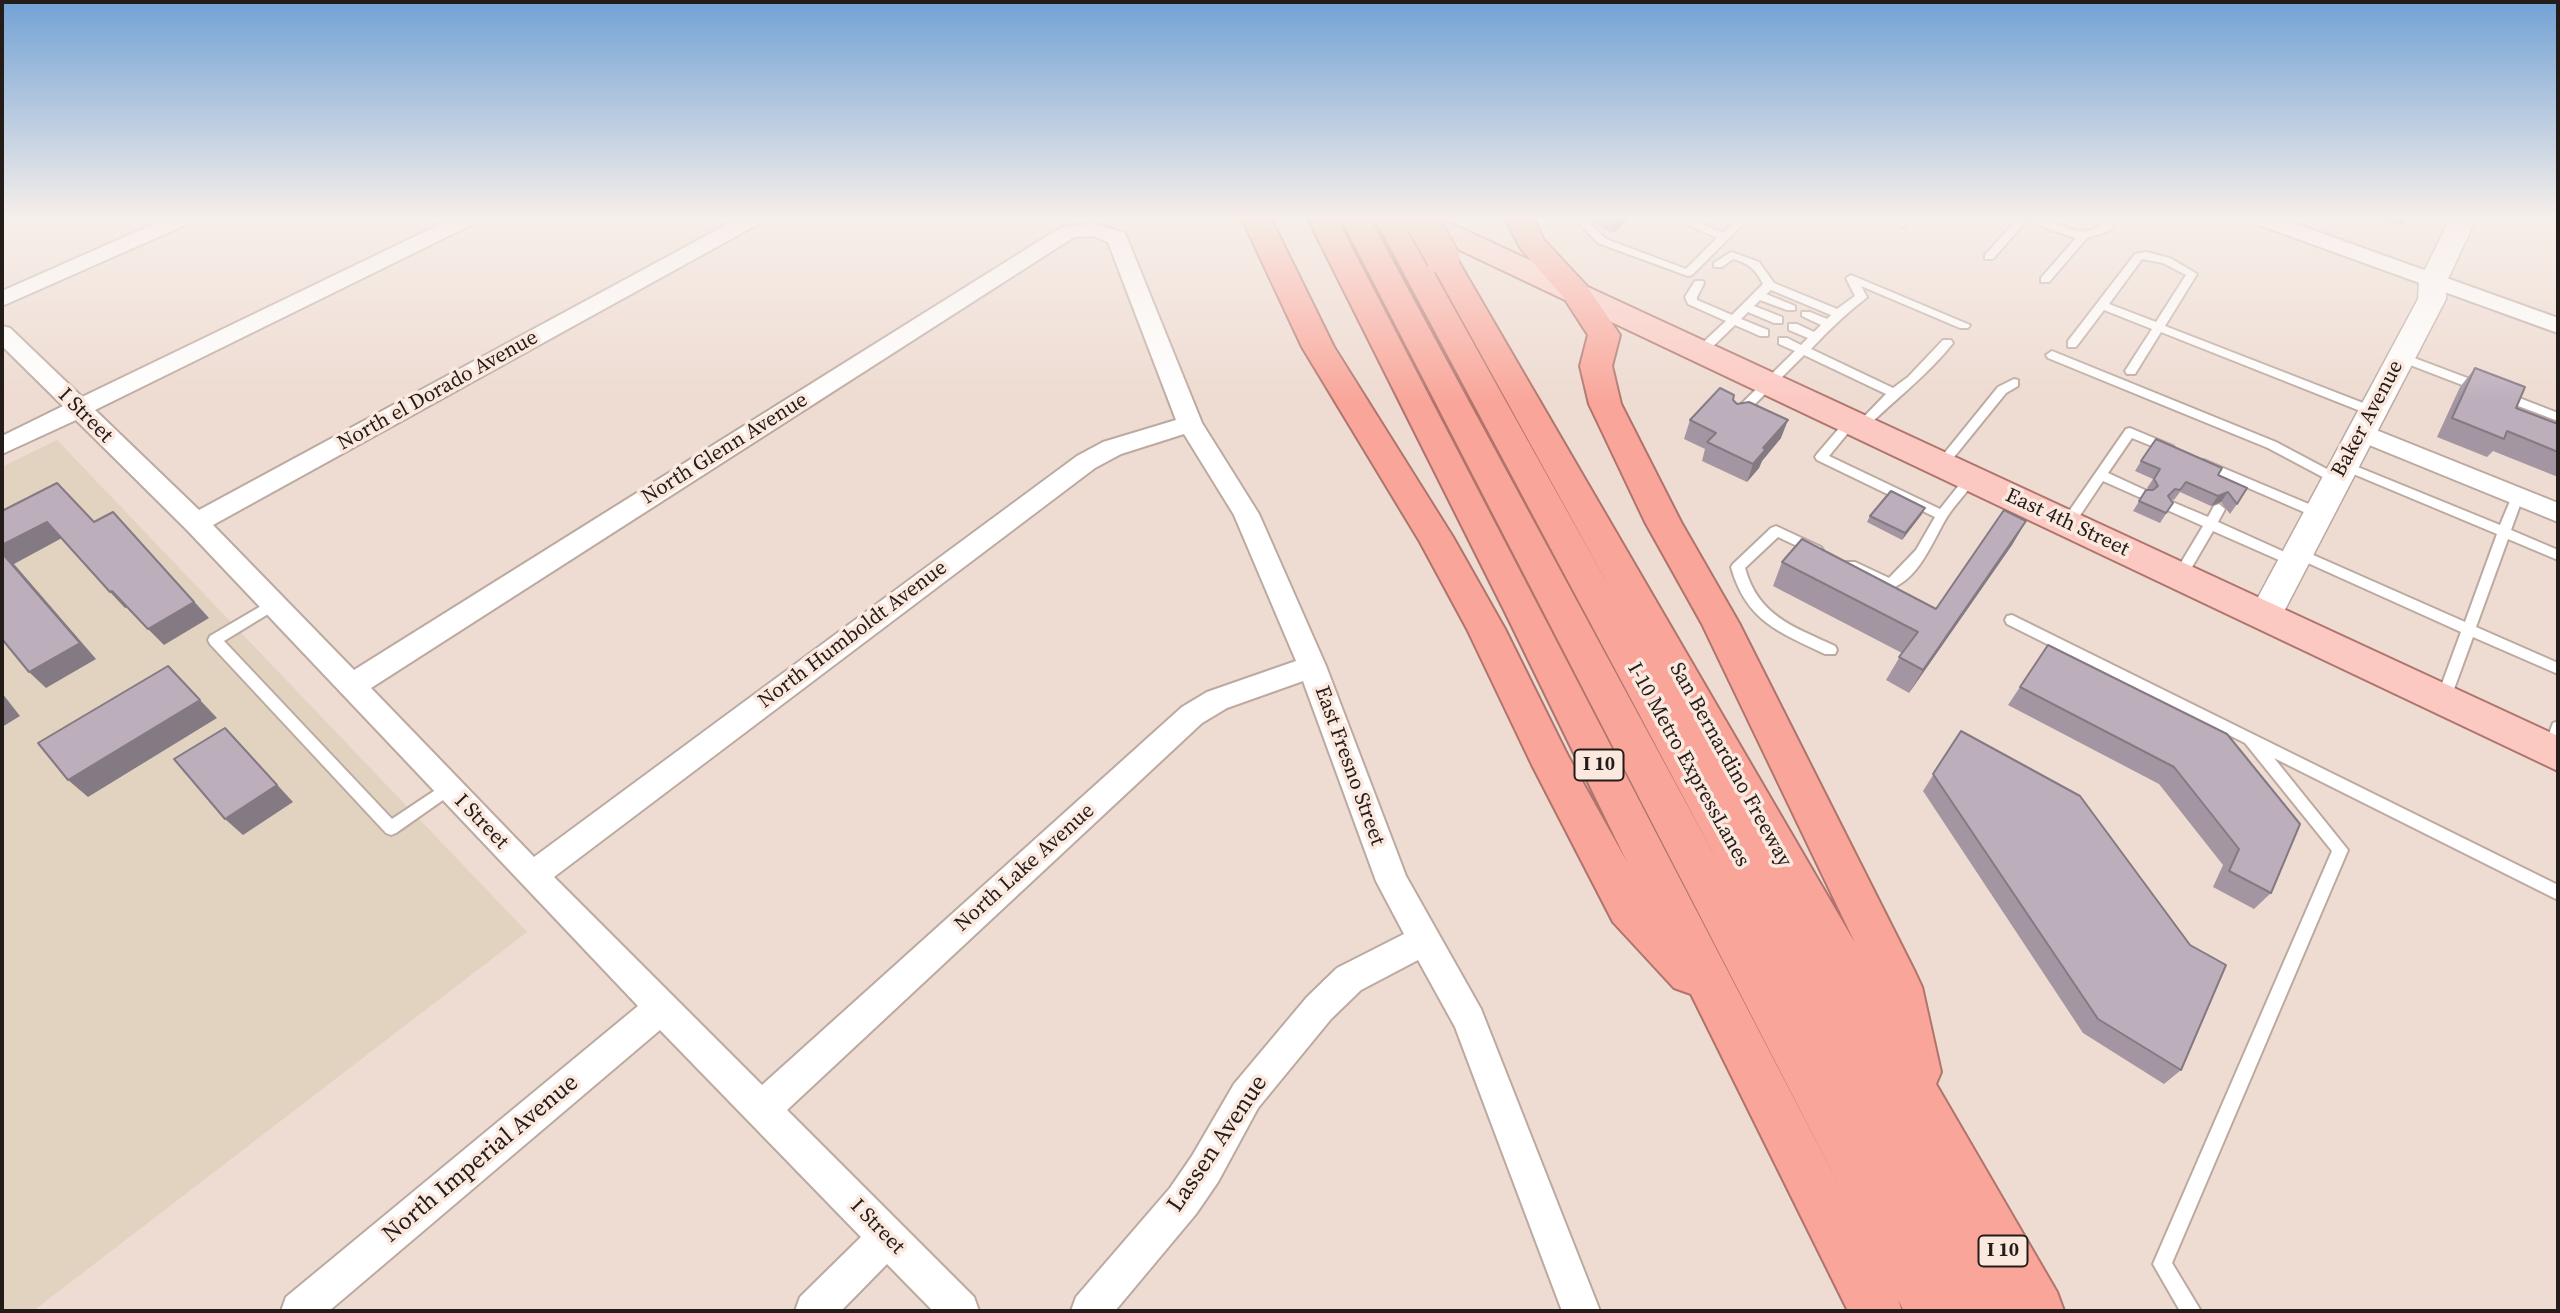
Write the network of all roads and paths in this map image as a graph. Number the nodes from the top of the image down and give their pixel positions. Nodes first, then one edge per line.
1 (44, 280) edge
2 (342, 280) edge
3 (642, 280) edge
4 (991, 280) edge
5 (1133, 280) edge
6 (1286, 280) edge
7 (1353, 280) edge
8 (1387, 280) edge
9 (1437, 280) edge
10 (1456, 280) edge
11 (1546, 280) edge
12 (1564, 280) edge
13 (1767, 280) edge
14 (1852, 280) edge
15 (1856, 280) edge
16 (2121, 280) edge
17 (2189, 280) edge
18 (2432, 281) joint
19 (1699, 283) dead end
20 (1769, 285) junction
21 (1575, 292) junction
22 (1759, 295) junction
23 (2, 299) edge
24 (2102, 305) junction
25 (1746, 307) junction
26 (1791, 308) dead end
27 (1806, 314) dead end
28 (1838, 314) junction
29 (1734, 319) junction
30 (1778, 320) dead end
31 (1830, 325) junction
32 (1964, 325) dead end
33 (2558, 326) edge
34 (1793, 327) dead end
35 (2158, 327) junction
36 (2, 332) edge
37 (1764, 333) dead end
38 (1817, 338) junction
39 (1783, 341) dead end
40 (1947, 343) dead end
41 (2073, 344) dead end
42 (1701, 351) junction
43 (1803, 351) junction
44 (2052, 355) dead end
45 (2401, 357) junction
46 (2131, 371) dead end
47 (1769, 383) junction
48 (2014, 383) dead end
49 (1894, 393) junction
50 (78, 409) junction
51 (1735, 417) edge
52 (2558, 417) edge
53 (2366, 422) junction
54 (1190, 424) junction
55 (1856, 424) junction
56 (2, 446) edge
57 (1956, 471) junction
58 (2340, 472) junction
59 (2101, 475) junction
60 (2237, 478) junction
61 (2229, 493) edge
62 (2143, 494) edge
63 (2517, 496) junction
64 (2170, 506) edge
65 (2220, 509) dead end
66 (2318, 513) junction
67 (2558, 513) edge
68 (1942, 515) junction
69 (196, 523) junction
70 (2068, 523) junction
71 (2210, 524) junction
72 (2504, 532) junction
73 (2558, 555) edge
74 (2295, 557) junction
75 (2180, 576) junction
76 (273, 604) junction
77 (2265, 616) junction
78 (2012, 620) dead end
79 (2468, 629) junction
80 (1830, 650) dead end
81 (1312, 666) junction
82 (2558, 669) edge
83 (351, 686) junction
84 (2444, 700) junction
85 (2250, 739) junction
86 (2556, 744) edge
87 (448, 789) junction
88 (533, 876) junction
89 (2558, 893) edge
90 (1424, 940) junction
91 (1719, 1003) junction
92 (662, 1007) junction
93 (1924, 1108) junction
94 (762, 1109) junction
95 (887, 1237) junction
96 (300, 1311) edge
97 (814, 1311) edge
98 (960, 1311) edge
99 (1090, 1311) edge
100 (1581, 1311) edge
101 (1876, 1311) edge
102 (1932, 1311) edge
103 (1986, 1311) edge
104 (2038, 1311) edge
105 (2191, 1311) edge

1 - 23 street
2 - 50 street
3 - 69 street, North el Dorado Avenue
4 - 83 street, North Glenn Avenue
5 - 54 street, East Fresno Street
6 - 91 highway
7 - 91 highway, I 10
8 - 102 highway, I-10 Metro ExpressLanes
9 - 103 highway, I-10 Metro ExpressLanes
10 - 93 highway, San Bernardino Freeway / I 10, bridge
11 - 21 main road, East 4th Street
12 - 21 highway
13 - 20 lane
14 - 28 lane
15 - 32 lane
16 - 24 lane
17 - 35 lane
18 - 33 street
18 - 45 street, Baker Avenue
19 - 29 lane
20 - 22 lane
20 - 28 lane
21 - 42 main road, East 4th Street
21 - 93 highway
22 - 25 lane
22 - 26 lane
24 - 35 lane
24 - 41 lane
25 - 29 lane
25 - 30 lane
27 - 31 lane
28 - 31 lane
29 - 37 lane
29 - 42 lane
31 - 38 lane
34 - 38 lane
35 - 46 lane
35 - 53 lane
36 - 50 street, I Street
38 - 43 lane
39 - 43 lane
40 - 49 lane
42 - 47 main road, East 4th Street
43 - 47 lane
43 - 49 lane
44 - 58 lane
45 - 52 lane
45 - 53 street, Baker Avenue
47 - 51 lane
47 - 55 main road, East 4th Street
48 - 57 lane
49 - 55 lane
50 - 56 street
50 - 69 street, I Street
53 - 58 street, Baker Avenue
53 - 63 street
54 - 81 street, East Fresno Street
54 - 88 street, North Humboldt Avenue
55 - 57 main road, East 4th Street
55 - 68 lane
57 - 68 lane
57 - 70 main road, East 4th Street
58 - 66 street, Baker Avenue
58 - 72 lane
59 - 60 lane
59 - 62 lane
59 - 70 lane
60 - 61 lane
60 - 66 lane
63 - 67 street
63 - 72 lane
64 - 71 lane
65 - 71 lane
66 - 74 street, Baker Avenue
68 - 80 lane
69 - 76 street, I Street
70 - 75 main road, East 4th Street
71 - 74 lane
71 - 75 lane
72 - 73 lane
72 - 79 lane
74 - 77 street, Baker Avenue
74 - 79 lane
75 - 77 main road, East 4th Street
76 - 83 street, I Street
76 - 87 lane
77 - 84 main road, East 4th Street
78 - 85 lane
79 - 82 lane
79 - 84 lane
81 - 90 street, East Fresno Street
81 - 94 street, North Lake Avenue
83 - 87 street, I Street
84 - 86 main road, East 4th Street
85 - 89 lane
85 - 105 lane
87 - 88 street, I Street
88 - 92 street, I Street
90 - 99 street, Lassen Avenue
90 - 100 street, East Fresno Street
91 - 101 highway, I 10
92 - 94 street, I Street
92 - 96 street, North Imperial Avenue
93 - 104 highway, San Bernardino Freeway / I 10
94 - 95 street, I Street
95 - 97 street
95 - 98 street, I Street

